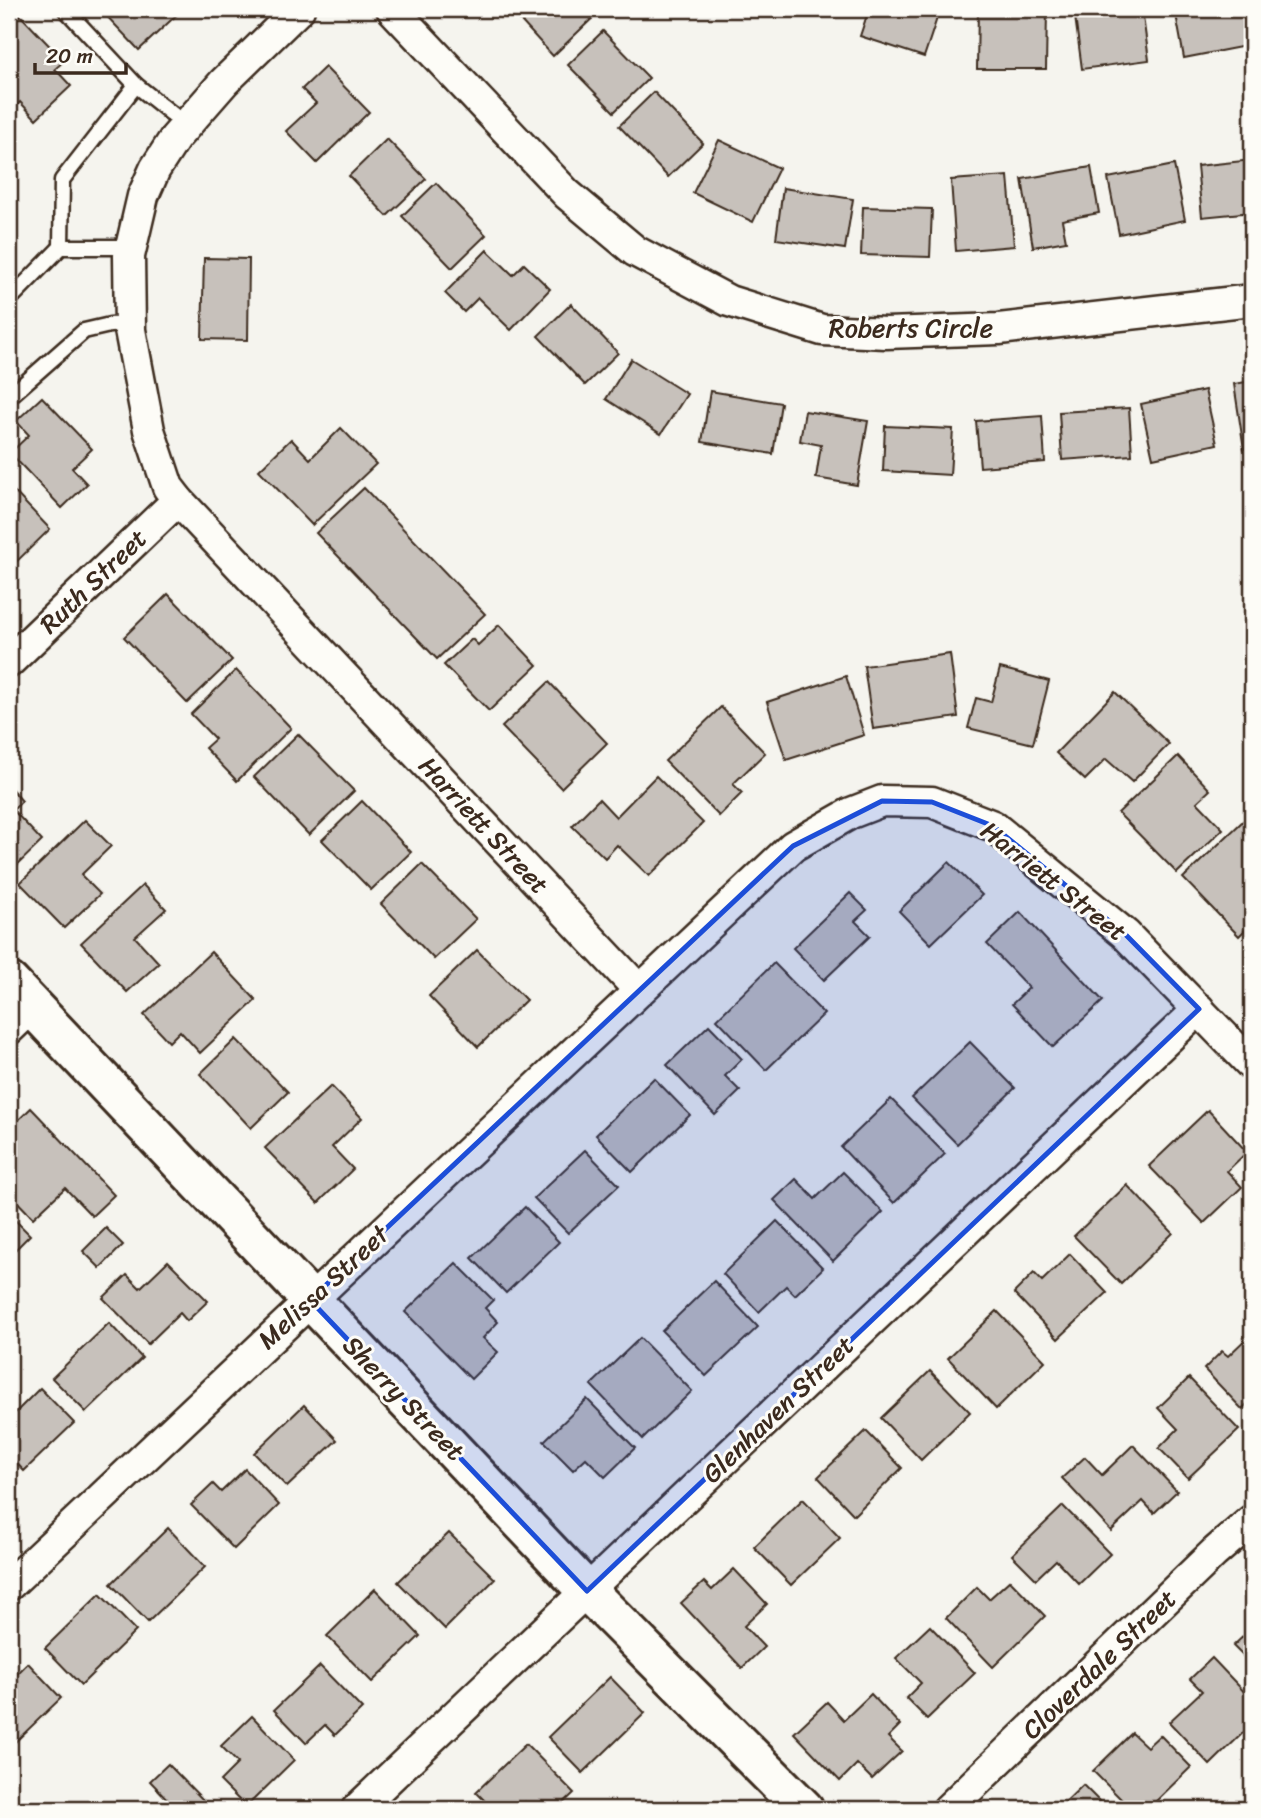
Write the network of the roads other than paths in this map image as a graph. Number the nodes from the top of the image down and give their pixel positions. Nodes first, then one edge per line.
1 (65, 9) edge
2 (299, 9) edge
3 (392, 9) edge
4 (135, 85) junction
5 (186, 125) junction
6 (61, 247) junction
7 (131, 247) junction
8 (9, 300) edge
9 (1252, 300) edge
10 (130, 324) junction
11 (9, 397) edge
12 (178, 500) junction
13 (9, 662) edge
14 (639, 990) junction
15 (17, 1006) edge
16 (1199, 1009) junction
17 (1252, 1065) edge
18 (310, 1300) junction
19 (1252, 1520) edge
20 (9, 1585) edge
21 (587, 1591) junction
22 (356, 1809) edge
23 (804, 1809) edge
24 (948, 1809) edge

1 - 4 lane
2 - 5 street, Harriett Street
3 - 9 street, Roberts Circle
4 - 5 lane
4 - 6 lane
5 - 7 street, Harriett Street
6 - 7 lane
6 - 8 lane
7 - 10 street, Harriett Street
10 - 11 lane
10 - 12 street, Harriett Street
12 - 13 street, Ruth Street
12 - 14 street, Harriett Street
14 - 16 street, Harriett Street
14 - 18 street, Melissa Street
15 - 18 street, Sherry Street
16 - 17 street, Harriett Street
16 - 21 street, Glenhaven Street
18 - 20 street, Melissa Street
18 - 21 street, Sherry Street
19 - 24 street, Cloverdale Street
21 - 22 street, Glenhaven Street
21 - 23 street, Sherry Street

